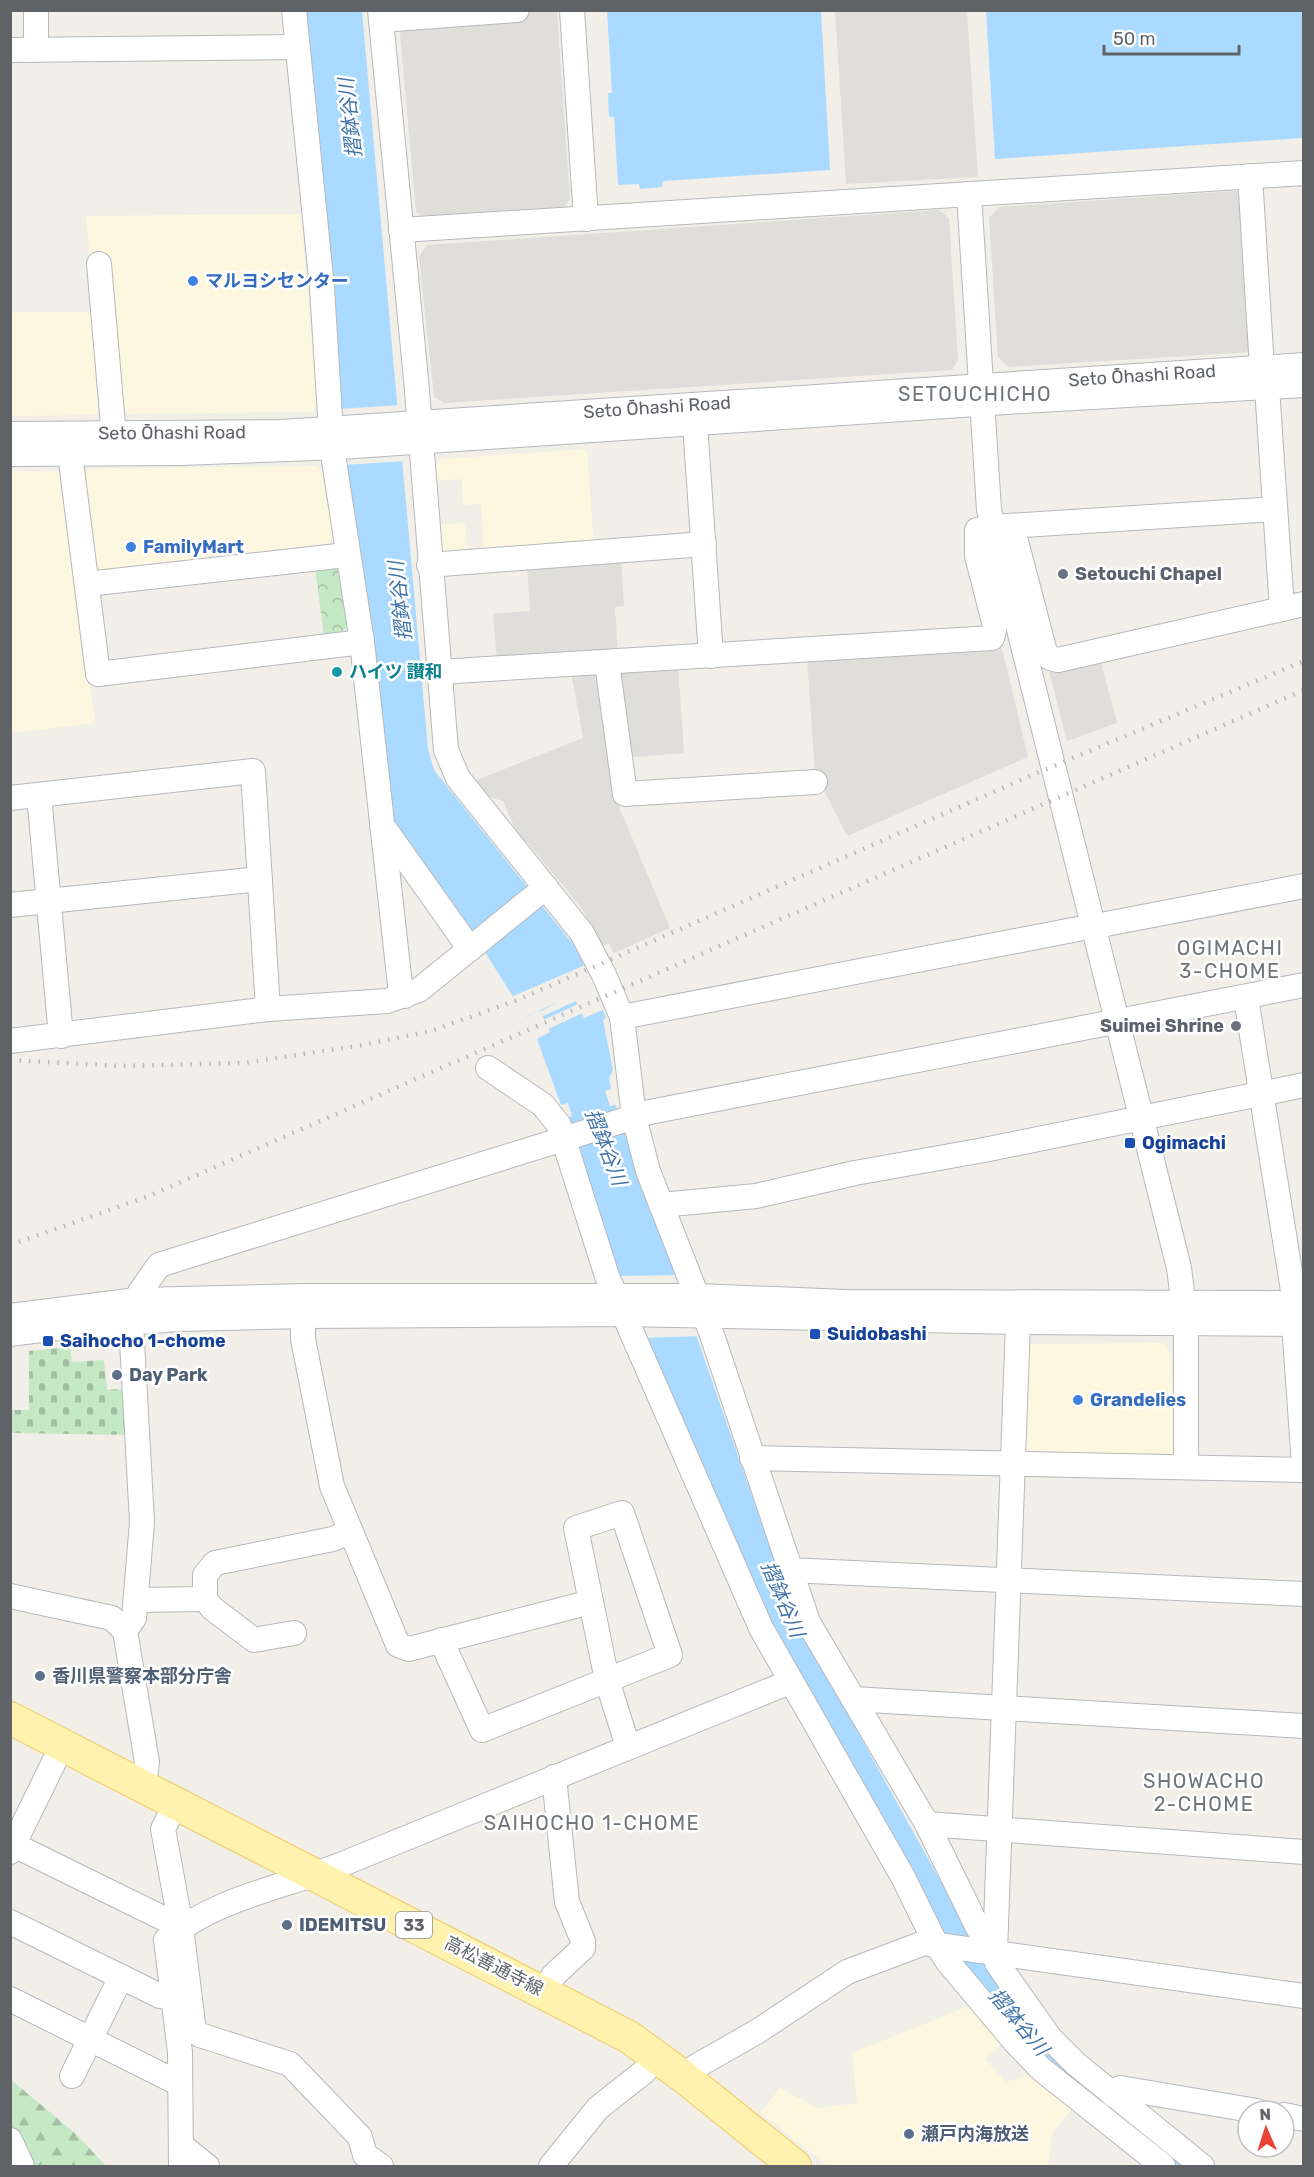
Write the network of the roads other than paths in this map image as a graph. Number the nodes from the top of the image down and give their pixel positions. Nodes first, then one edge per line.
1 (36, 10) edge
2 (294, 10) edge
3 (516, 10) edge
4 (572, 10) edge
5 (381, 15) edge
6 (297, 47) junction
7 (10, 50) edge
8 (36, 50) junction
9 (1304, 173) edge
10 (1250, 176) junction
11 (969, 194) junction
12 (586, 219) junction
13 (401, 230) junction
14 (99, 264) dead end
15 (1304, 365) edge
16 (1264, 378) junction
17 (1304, 385) edge
18 (982, 395) junction
19 (695, 424) junction
20 (413, 432) junction
21 (10, 434) edge
22 (336, 437) junction
23 (114, 442) junction
24 (70, 453) junction
25 (10, 454) edge
26 (1275, 508) junction
27 (1002, 526) junction
28 (704, 544) junction
29 (346, 555) junction
30 (429, 565) junction
31 (87, 584) junction
32 (1293, 606) edge
33 (362, 642) junction
34 (711, 656) junction
35 (607, 663) junction
36 (439, 672) junction
37 (815, 782) dead end
38 (39, 795) junction
39 (10, 798) edge
40 (381, 823) junction
41 (260, 879) junction
42 (1304, 886) edge
43 (541, 892) junction
44 (49, 901) junction
45 (10, 905) edge
46 (1106, 924) dead end
47 (1078, 929) dead end
48 (473, 947) junction
49 (1304, 985) edge
50 (405, 996) junction
51 (1246, 998) junction
52 (268, 1009) junction
53 (622, 1017) junction
54 (1116, 1022) junction
55 (61, 1036) junction
56 (10, 1041) edge
57 (488, 1068) dead end
58 (1304, 1085) edge
59 (1260, 1092) junction
60 (1141, 1116) junction
61 (627, 1118) junction
62 (566, 1136) junction
63 (659, 1200) junction
64 (303, 1306) junction
65 (625, 1306) junction
66 (695, 1306) junction
67 (134, 1311) junction
68 (1185, 1313) junction
69 (1299, 1313) edge
70 (10, 1316) edge
71 (1018, 1322) junction
72 (10, 1334) edge
73 (752, 1458) junction
74 (1013, 1463) junction
75 (1304, 1465) edge
76 (1186, 1467) junction
77 (1304, 1470) edge
78 (350, 1531) junction
79 (789, 1570) junction
80 (1009, 1581) junction
81 (1304, 1594) edge
82 (10, 1596) edge
83 (206, 1599) junction
84 (136, 1600) junction
85 (591, 1602) junction
86 (125, 1631) junction
87 (294, 1633) dead end
88 (441, 1640) junction
89 (607, 1680) junction
90 (790, 1683) junction
91 (853, 1699) junction
92 (1005, 1707) junction
93 (10, 1718) edge
94 (1304, 1726) edge
95 (10, 1739) edge
96 (628, 1747) junction
97 (54, 1762) junction
98 (554, 1777) junction
99 (144, 1786) junction
100 (168, 1819) junction
101 (927, 1824) junction
102 (1001, 1828) junction
103 (12, 1848) edge
104 (1304, 1852) edge
105 (303, 1878) junction
106 (10, 1922) edge
107 (181, 1928) junction
108 (939, 1944) junction
109 (988, 1951) junction
110 (121, 1977) junction
111 (544, 1992) junction
112 (1304, 1996) edge
113 (172, 1998) junction
114 (10, 1999) edge
115 (90, 2039) junction
116 (645, 2072) junction
117 (72, 2076) dead end
118 (684, 2077) junction
119 (180, 2085) junction
120 (1113, 2095) junction
121 (1236, 2107) edge
122 (10, 2140) edge
123 (181, 2156) edge
124 (22, 2166) edge
125 (207, 2166) edge
126 (381, 2166) edge
127 (551, 2166) edge
128 (767, 2166) edge
129 (795, 2166) edge
130 (1163, 2166) edge
131 (1202, 2166) edge

1 - 8 street
2 - 6 street
3 - 5 street
4 - 12 street
5 - 13 street
6 - 8 street
6 - 22 street
7 - 8 street
9 - 10 street
10 - 11 street
10 - 16 street
11 - 12 street
11 - 18 street
12 - 13 street
13 - 20 street
14 - 23 street
15 - 16 street, Seto Ōhashi Road
16 - 17 street, Seto Ōhashi Road
16 - 18 street, Seto Ōhashi Road
16 - 26 street
18 - 19 street, Seto Ōhashi Road
18 - 20 street, Seto Ōhashi Road
18 - 27 street
19 - 20 street, Seto Ōhashi Road
19 - 28 street
20 - 22 street, Seto Ōhashi Road
20 - 30 street
21 - 23 street, Seto Ōhashi Road
22 - 23 street, Seto Ōhashi Road
22 - 29 street
23 - 24 street, Seto Ōhashi Road
24 - 25 street, Seto Ōhashi Road
24 - 31 street
26 - 27 street
26 - 32 street
27 - 32 street
27 - 34 street
27 - 54 street
28 - 30 street
28 - 34 street
29 - 31 street
29 - 33 street
30 - 36 street
31 - 33 street
33 - 40 street
34 - 35 street
35 - 36 street
35 - 37 street
36 - 43 street
38 - 39 street
38 - 41 street
38 - 44 street
40 - 48 street
40 - 50 street
41 - 44 street
41 - 52 street
42 - 46 street
43 - 48 street
43 - 53 street
44 - 45 street
44 - 55 street
47 - 53 street
48 - 50 street
49 - 51 street
50 - 52 street
51 - 54 street
51 - 59 street
52 - 55 street
53 - 61 street
54 - 60 street
54 - 61 street
55 - 56 street
57 - 62 street
58 - 59 street
59 - 60 street
59 - 69 street
60 - 63 street
60 - 68 street
61 - 62 street
61 - 63 street
62 - 65 street
62 - 67 street
63 - 66 street
64 - 65 street
64 - 67 street
64 - 78 street
65 - 66 street
65 - 90 street
66 - 68 street
66 - 71 street
66 - 73 street
67 - 70 street
67 - 72 street
67 - 84 street
68 - 69 street
68 - 69 street
68 - 71 street
68 - 76 street
69 - 75 street
71 - 74 street
73 - 74 street
73 - 79 street
74 - 76 street
74 - 80 street
76 - 77 street
78 - 83 street
78 - 88 street
79 - 80 street
79 - 91 street
80 - 81 street
80 - 92 street
82 - 86 street
83 - 84 street
83 - 87 street
84 - 86 street
85 - 88 street
85 - 89 street
85 - 89 street
86 - 99 street
88 - 89 street
89 - 96 street
90 - 96 street
90 - 108 street
91 - 92 street
91 - 101 street
92 - 94 street
92 - 102 street
93 - 99 main road, 高松善通寺線 / 33
95 - 97 main road, 高松善通寺線 / 33
96 - 98 street
97 - 100 main road, 高松善通寺線 / 33
97 - 103 street
98 - 105 street
98 - 111 street
99 - 105 main road, 高松善通寺線 / 33
100 - 105 main road, 高松善通寺線 / 33
100 - 107 street
101 - 102 street
101 - 109 street
102 - 104 street
102 - 109 street
103 - 107 street
105 - 107 street
105 - 111 main road, 高松善通寺線 / 33
105 - 116 main road, 高松善通寺線 / 33
106 - 110 street
107 - 113 street
107 - 126 street
108 - 109 street
108 - 118 street
108 - 130 street
109 - 112 street
109 - 120 street
110 - 113 street
110 - 115 street
111 - 118 main road, 高松善通寺線 / 33
113 - 119 street
114 - 115 street
115 - 117 street
115 - 119 street
116 - 127 street
116 - 128 main road, 高松善通寺線 / 33
118 - 129 main road, 高松善通寺線 / 33
119 - 123 street
120 - 121 street
120 - 131 street
122 - 124 street
123 - 125 street

